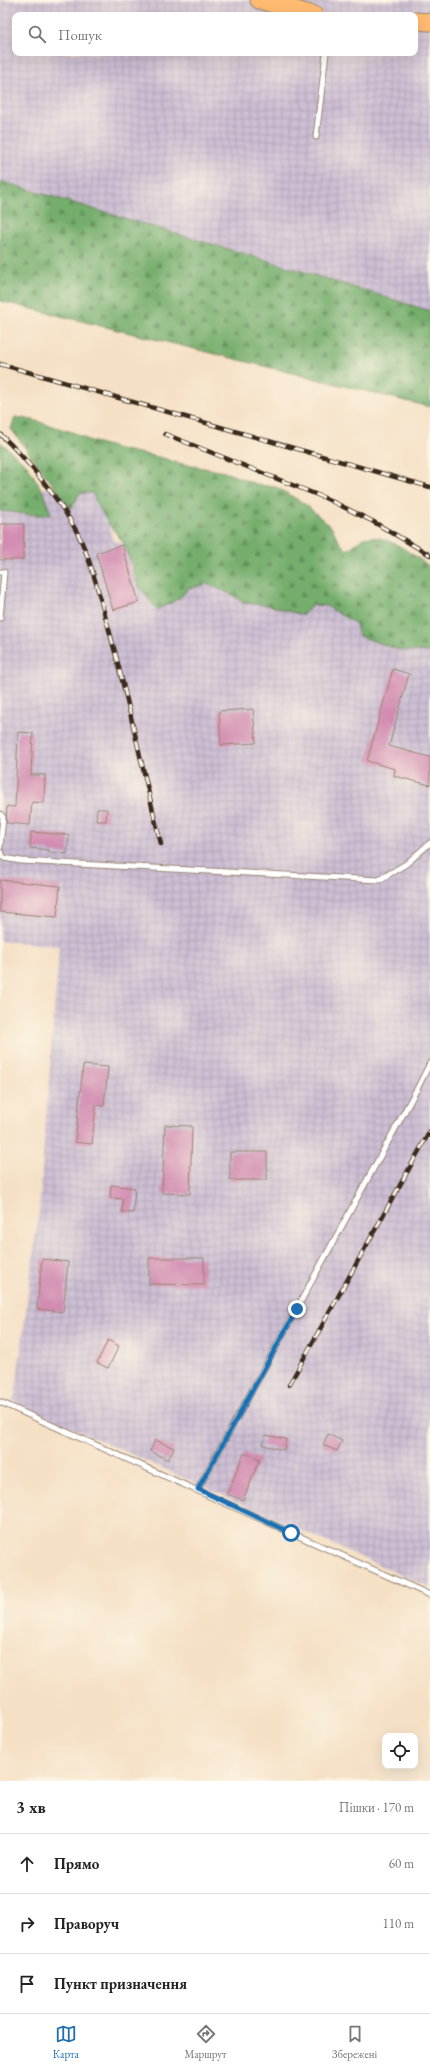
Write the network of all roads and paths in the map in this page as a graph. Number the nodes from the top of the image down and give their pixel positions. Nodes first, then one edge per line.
1 (259, 0) edge
2 (303, 12) edge
3 (418, 21) edge
4 (430, 22) edge
5 (326, 56) edge
6 (316, 137) dead end
7 (0, 572) edge
8 (0, 618) edge
9 (0, 814) edge
10 (430, 843) edge
11 (0, 848) edge
12 (0, 852) edge
13 (2, 859) edge
14 (430, 1062) edge
15 (0, 1402) edge
16 (198, 1489) junction
17 (430, 1595) edge

1 - 2 highway
3 - 4 highway
5 - 6 lane
7 - 8 lane
9 - 11 lane
10 - 13 lane
12 - 13 lane
14 - 16 lane
15 - 16 lane
16 - 17 lane

